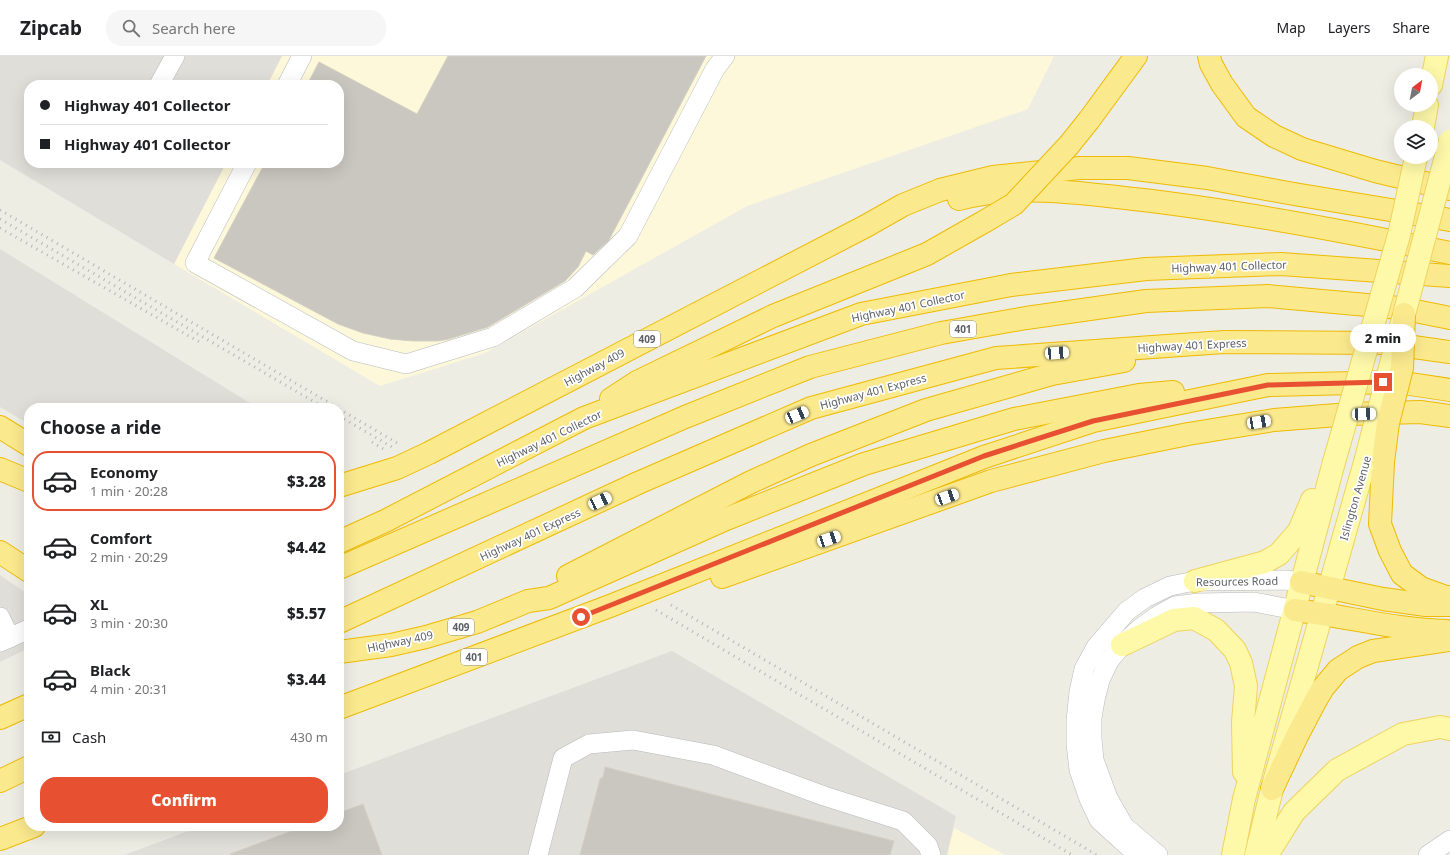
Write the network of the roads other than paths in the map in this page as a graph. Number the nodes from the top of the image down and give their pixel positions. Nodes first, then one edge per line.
1 (175, 56) edge
2 (302, 56) edge
3 (725, 56) edge
4 (1136, 56) edge
5 (1209, 56) edge
6 (1437, 56) edge
7 (1435, 68) edge
8 (162, 80) edge
9 (290, 80) edge
10 (1450, 141) edge
11 (1414, 164) edge
12 (244, 168) edge
13 (1450, 189) edge
14 (1450, 220) edge
15 (866, 226) junction
16 (1450, 253) edge
17 (1450, 276) edge
18 (1404, 314) joint
19 (1450, 318) edge
20 (1224, 342) junction
21 (1450, 352) edge
22 (1268, 385) junction
23 (1450, 390) edge
24 (1450, 416) edge
25 (584, 418) junction
26 (0, 427) edge
27 (24, 442) edge
28 (1334, 462) junction
29 (1374, 462) junction
30 (0, 469) edge
31 (24, 479) edge
32 (344, 484) edge
33 (344, 540) edge
34 (0, 552) edge
35 (344, 566) edge
36 (24, 568) edge
37 (1194, 581) junction
38 (1302, 582) junction
39 (1329, 587) junction
40 (653, 589) junction
41 (1450, 597) edge
42 (528, 601) junction
43 (1450, 605) edge
44 (1295, 610) junction
45 (1322, 613) junction
46 (0, 617) edge
47 (344, 620) edge
48 (24, 631) edge
49 (1450, 631) edge
50 (5, 640) edge
51 (1450, 640) edge
52 (1122, 645) junction
53 (344, 651) edge
54 (344, 706) edge
55 (24, 707) edge
56 (0, 718) edge
57 (1450, 729) edge
58 (24, 769) edge
59 (0, 781) edge
60 (1272, 790) junction
61 (1244, 799) junction
62 (24, 830) edge
63 (0, 839) edge
64 (1450, 840) edge
65 (538, 855) edge
66 (931, 855) edge
67 (1140, 855) edge
68 (1158, 855) edge
69 (1233, 855) edge
70 (1256, 855) edge
71 (1266, 855) edge
72 (1428, 855) edge

1 - 8 street
2 - 9 street
3 - 12 street
4 - 25 highway, bridge
5 - 13 highway
6 - 7 main road
10 - 18 main road, bridge
11 - 28 main road, bridge
14 - 15 highway
15 - 16 highway
15 - 32 highway, Highway 409 / 409
17 - 25 highway, Highway 401 Collector
18 - 29 highway, bridge
19 - 35 highway, 401
20 - 21 highway, Highway 401 Express
20 - 42 highway
20 - 47 highway, Highway 401 Express
22 - 23 highway, 401
22 - 40 highway, 401
22 - 42 highway
24 - 40 highway
25 - 33 highway, Highway 401 Collector
26 - 27 highway
28 - 37 main road
28 - 38 main road
29 - 39 main road, Islington Avenue
29 - 41 highway
30 - 31 highway
34 - 36 highway
37 - 38 street, Resources Road
37 - 67 street, Resources Road
38 - 39 highway
38 - 44 main road
39 - 43 highway
39 - 45 main road, Islington Avenue
40 - 54 highway, 401
42 - 53 highway, Highway 409 / 409
44 - 45 highway
44 - 52 street, Resources Road
44 - 61 main road
45 - 49 highway
45 - 60 main road, Islington Avenue
46 - 50 street
48 - 50 street
51 - 60 highway
52 - 61 main road
52 - 68 street, Resources Road
55 - 56 highway
57 - 71 main road
58 - 59 highway
60 - 70 main road, Islington Avenue
61 - 69 main road
62 - 63 highway
64 - 72 street
65 - 66 street

